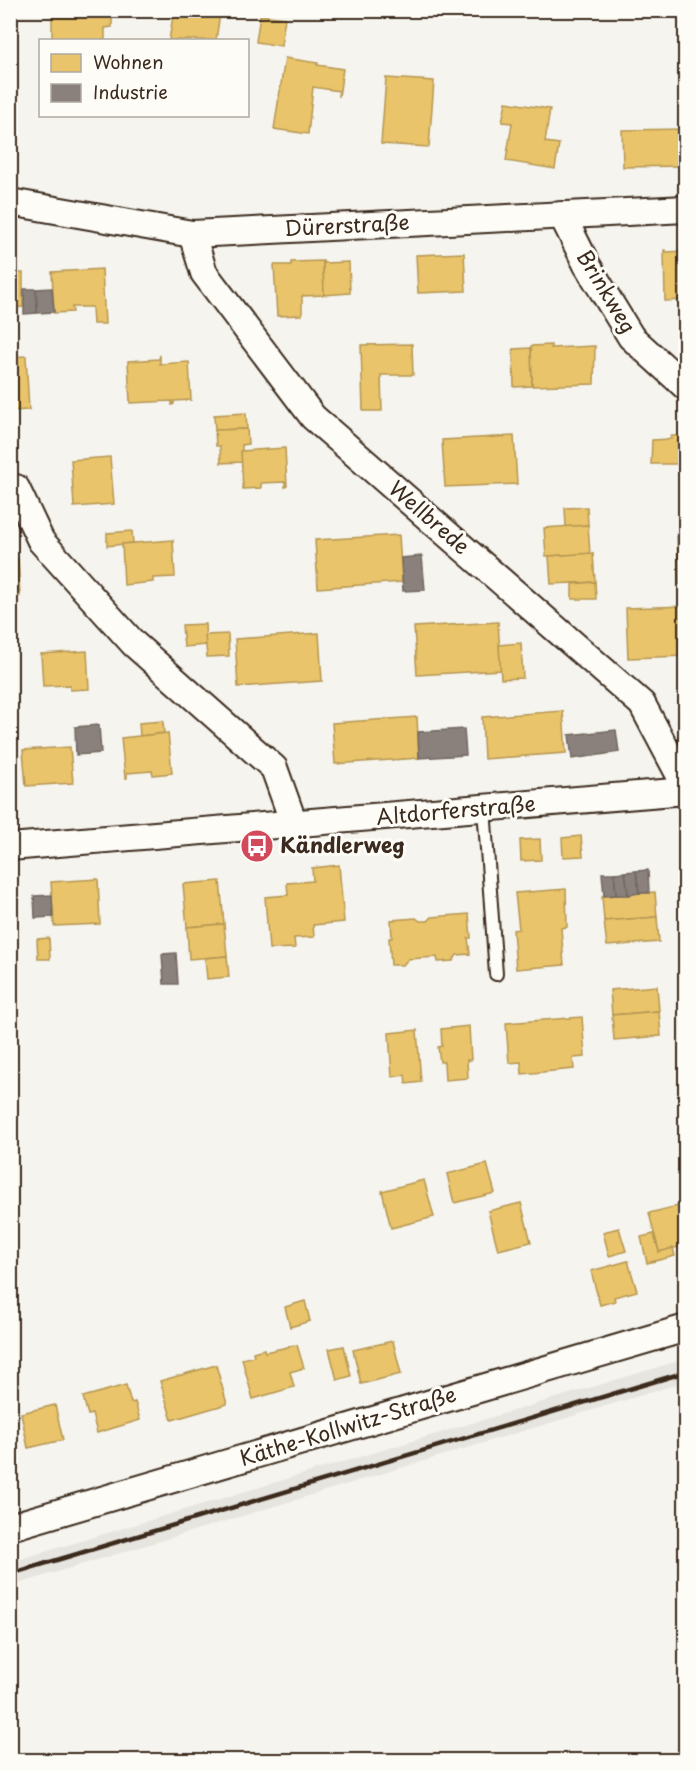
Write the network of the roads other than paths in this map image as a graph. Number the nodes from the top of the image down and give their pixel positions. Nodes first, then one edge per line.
1 (10, 202) edge
2 (686, 209) edge
3 (562, 214) junction
4 (192, 234) junction
5 (686, 387) edge
6 (16, 488) dead end
7 (686, 789) edge
8 (484, 808) junction
9 (294, 824) junction
10 (10, 847) edge
11 (496, 974) dead end
12 (686, 1328) edge
13 (10, 1527) edge

1 - 4 street, Dürerstraße
2 - 3 street, Dürerstraße
3 - 4 street, Dürerstraße
3 - 5 street, Brinkweg
4 - 7 street, Wellbrede
6 - 9 street
7 - 8 street, Altdorferstraße
8 - 9 street, Altdorferstraße
8 - 11 lane
9 - 10 street, Altdorferstraße
12 - 13 street, Käthe-Kollwitz-Straße

